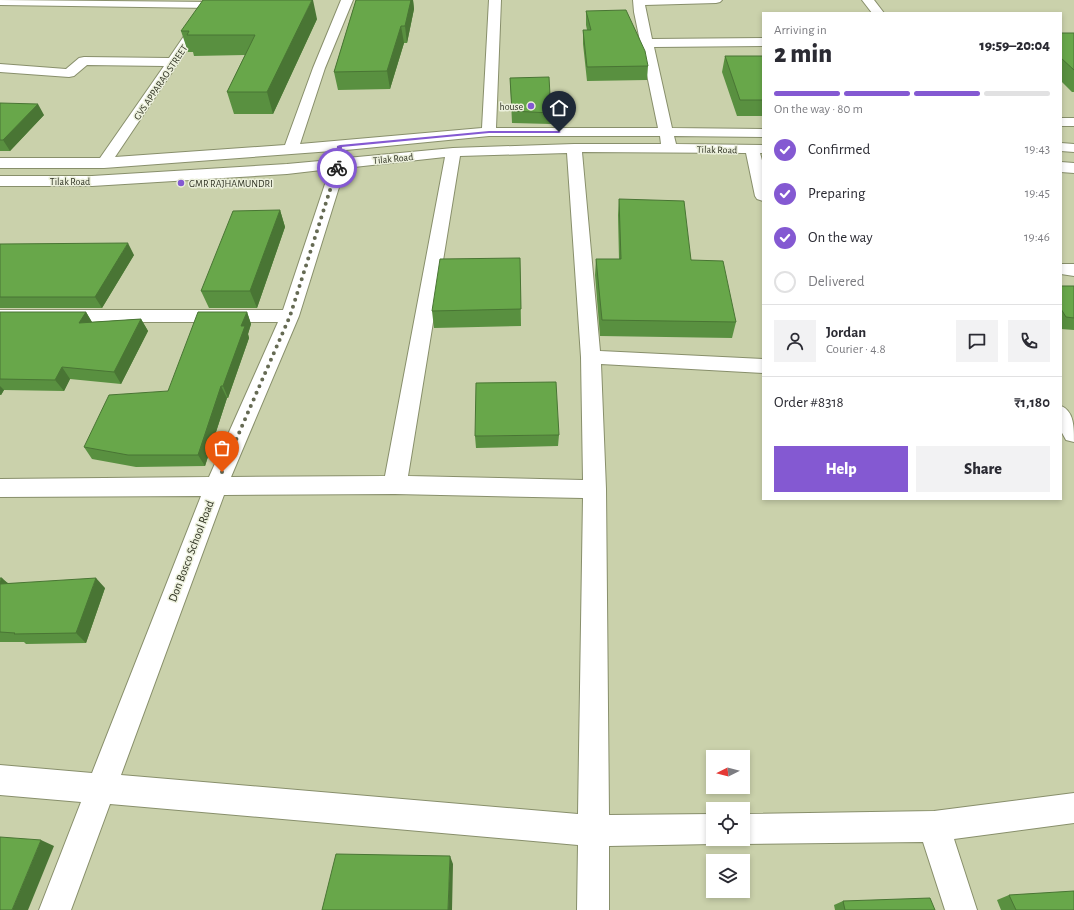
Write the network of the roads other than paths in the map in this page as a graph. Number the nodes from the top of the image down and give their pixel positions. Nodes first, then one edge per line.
1 (347, 0) edge
2 (495, 0) edge
3 (716, 0) edge
4 (868, 0) edge
5 (639, 1) edge
6 (0, 2) edge
7 (214, 3) edge
8 (877, 12) edge
9 (762, 42) edge
10 (647, 43) junction
11 (173, 62) junction
12 (0, 68) edge
13 (1062, 122) edge
14 (1074, 122) edge
15 (489, 132) junction
16 (666, 132) junction
17 (762, 133) edge
18 (1062, 147) edge
19 (574, 148) junction
20 (670, 148) junction
21 (1074, 148) edge
22 (291, 149) junction
23 (757, 149) edge
24 (453, 152) junction
25 (339, 155) junction
26 (0, 163) edge
27 (104, 163) junction
28 (1062, 167) edge
29 (1074, 168) edge
30 (0, 181) edge
31 (762, 188) edge
32 (1062, 269) edge
33 (1074, 270) edge
34 (0, 316) edge
35 (290, 316) junction
36 (591, 357) junction
37 (762, 366) edge
38 (1062, 416) edge
39 (1074, 434) edge
40 (395, 485) junction
41 (216, 486) junction
42 (0, 488) edge
43 (595, 489) junction
44 (0, 780) edge
45 (100, 788) junction
46 (1074, 808) edge
47 (934, 826) junction
48 (706, 829) edge
49 (750, 829) edge
50 (592, 831) junction
51 (55, 910) edge
52 (593, 910) edge
53 (961, 910) edge

1 - 22 street
2 - 15 street
3 - 5 street
4 - 8 street
5 - 10 street
6 - 7 street
7 - 11 street, GVS APPARAO STREET
9 - 10 street
10 - 16 street
11 - 12 street
11 - 27 street, GVS APPARAO STREET
13 - 14 street
15 - 16 street, Tilak Road
15 - 25 street, Tilak Road
16 - 17 street, Tilak Road
16 - 20 street
18 - 21 street
19 - 20 street, Tilak Road
19 - 24 street, Tilak Road
19 - 36 street
20 - 23 street, Tilak Road
22 - 25 street, Tilak Road
22 - 27 street, Tilak Road
23 - 31 street
24 - 25 street, Tilak Road
24 - 40 street
25 - 30 street, Tilak Road
25 - 35 street, Don Bosco School Road
26 - 27 street, Tilak Road
28 - 29 street
32 - 33 street
34 - 35 street
35 - 41 street, Don Bosco School Road
36 - 37 street
36 - 43 street
38 - 39 street
40 - 41 street
40 - 43 street
41 - 42 street
41 - 45 street, Don Bosco School Road
43 - 50 street
44 - 45 street
45 - 50 street
45 - 51 street, Don Bosco School Road
46 - 47 street
47 - 49 street
47 - 53 street
48 - 50 street
50 - 52 street

